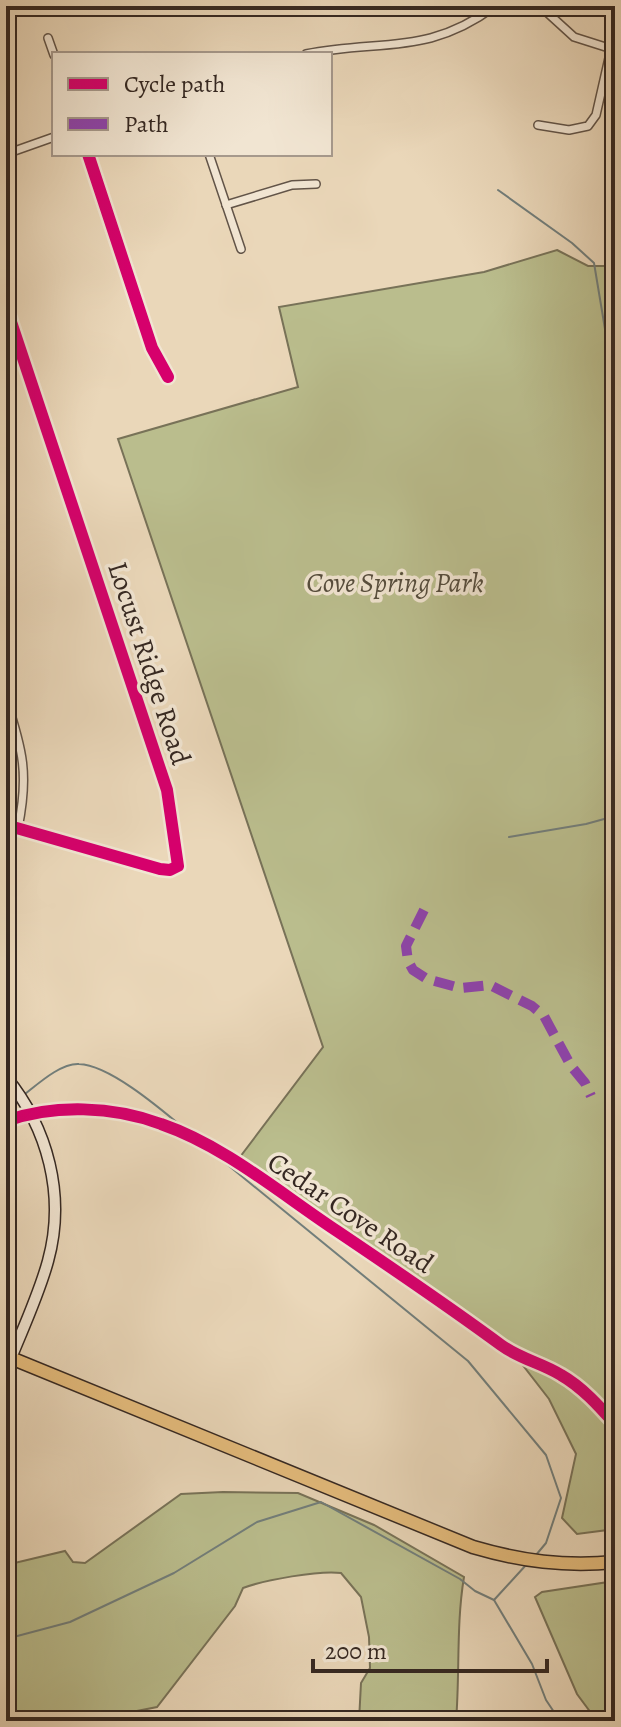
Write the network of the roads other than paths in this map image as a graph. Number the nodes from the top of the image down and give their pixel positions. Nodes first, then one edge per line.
1 (495, 6) edge
2 (540, 6) edge
3 (48, 38) dead end
4 (613, 49) edge
5 (53, 52) edge
6 (325, 52) edge
7 (538, 125) dead end
8 (52, 138) edge
9 (6, 154) edge
10 (89, 156) edge
11 (210, 156) edge
12 (316, 184) dead end
13 (226, 205) junction
14 (241, 249) dead end
15 (6, 307) edge
16 (168, 377) dead end
17 (6, 699) edge
18 (6, 825) edge
19 (18, 828) junction
20 (6, 1077) edge
21 (31, 1113) junction
22 (6, 1121) edge
23 (8, 1357) edge
24 (615, 1424) edge
25 (615, 1562) edge

1 - 6 street
2 - 4 street
3 - 5 street
4 - 7 street
8 - 9 street
10 - 16 street
11 - 13 street
12 - 13 street
13 - 14 street
15 - 19 street, Locust Ridge Road
17 - 19 street
18 - 19 street, Locust Ridge Road
20 - 21 street
21 - 22 street, Cedar Cove Road
21 - 23 street
21 - 24 street, Cedar Cove Road
23 - 25 highway

